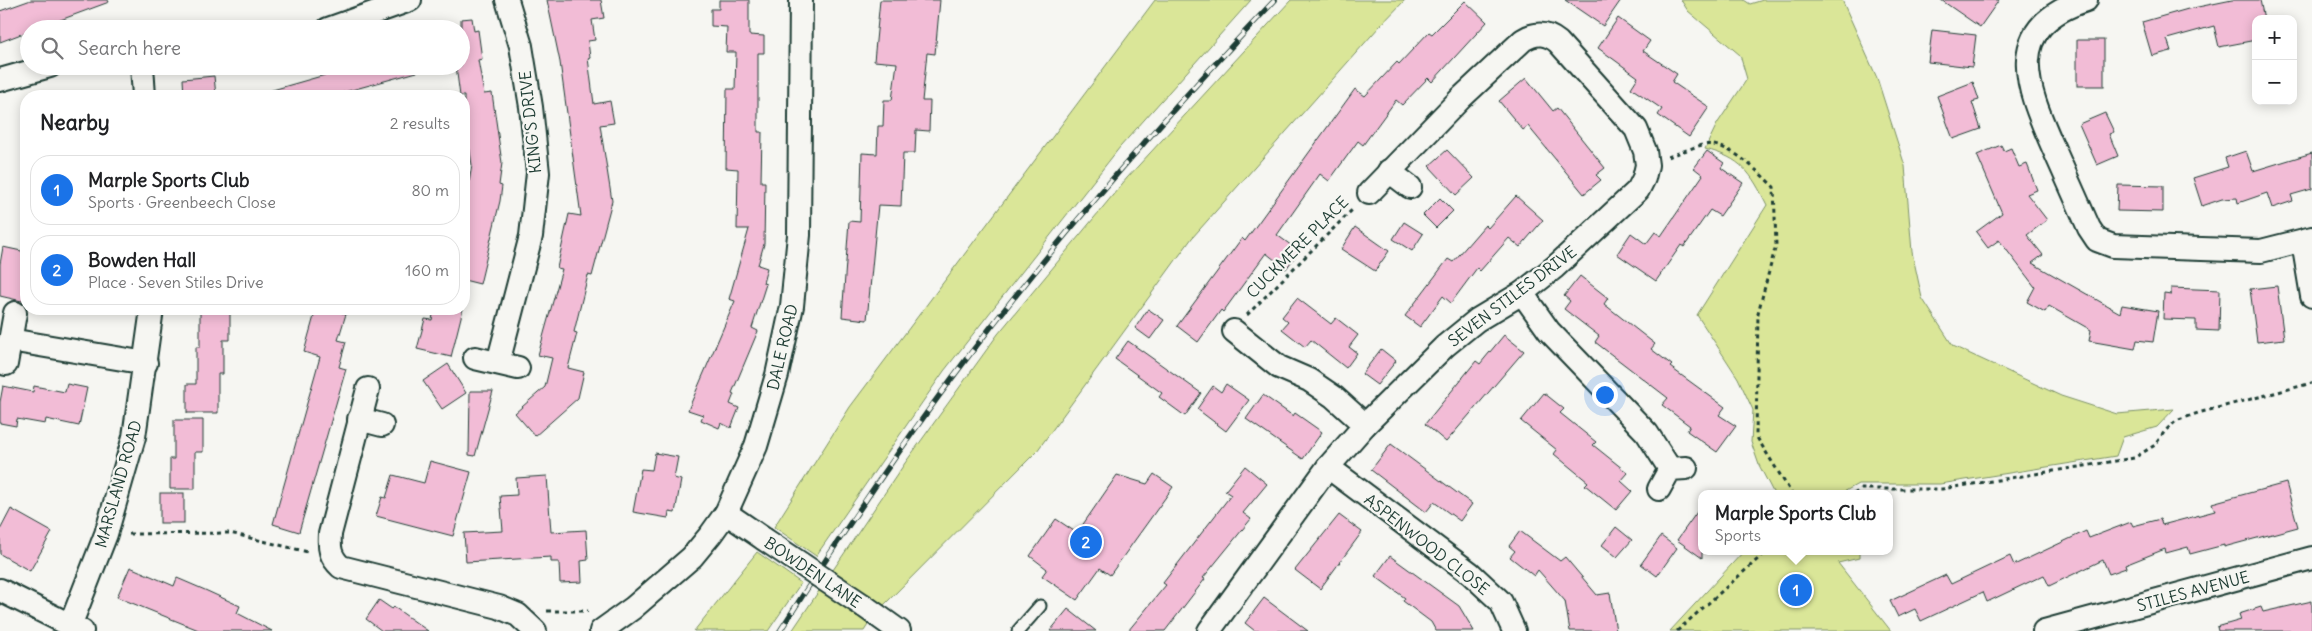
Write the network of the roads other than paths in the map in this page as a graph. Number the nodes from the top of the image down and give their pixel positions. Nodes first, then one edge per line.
1 (410, 0) edge
2 (507, 0) edge
3 (802, 0) edge
4 (2086, 0) edge
5 (353, 20) edge
6 (20, 74) edge
7 (143, 75) edge
8 (0, 80) edge
9 (144, 90) edge
10 (1390, 171) junction
11 (1410, 188) dead end
12 (1369, 193) road end
13 (2307, 240) edge
14 (1522, 293) junction
15 (2312, 296) edge
16 (15, 313) dead end
17 (151, 315) edge
18 (1233, 332) road end
19 (10, 340) junction
20 (475, 358) dead end
21 (146, 363) junction
22 (6, 364) dead end
23 (368, 389) dead end
24 (359, 419) junction
25 (382, 425) dead end
26 (1365, 425) junction
27 (1328, 467) junction
28 (1659, 489) dead end
29 (726, 513) junction
30 (2312, 558) edge
31 (0, 590) edge
32 (1040, 606) dead end
33 (599, 621) edge
34 (76, 628) edge
35 (2069, 628) edge
36 (1212, 630) edge
37 (535, 631) edge
38 (899, 631) edge
39 (1018, 631) edge
40 (1514, 631) edge
41 (2044, 631) edge

1 - 5 street
2 - 20 street, KING'S DRIVE
3 - 29 street, DALE ROAD
4 - 13 street
6 - 8 street
7 - 9 street
10 - 11 street
10 - 12 street
10 - 14 street, SEVEN STILES DRIVE
13 - 15 street
14 - 26 street, SEVEN STILES DRIVE
14 - 28 street
16 - 19 street
17 - 21 street, MARSLAND ROAD
18 - 26 street
19 - 21 street
19 - 22 street
21 - 34 street, MARSLAND ROAD
23 - 24 street
24 - 25 street
24 - 37 street
26 - 27 street, SEVEN STILES DRIVE
27 - 36 street, SEVEN STILES DRIVE
27 - 40 street, ASPENWOOD CLOSE
29 - 33 street, DALE ROAD
29 - 38 street, BOWDEN LANE, bridge
30 - 35 street, STILES AVENUE
31 - 34 street
32 - 39 lane
35 - 41 street, STILES AVENUE

